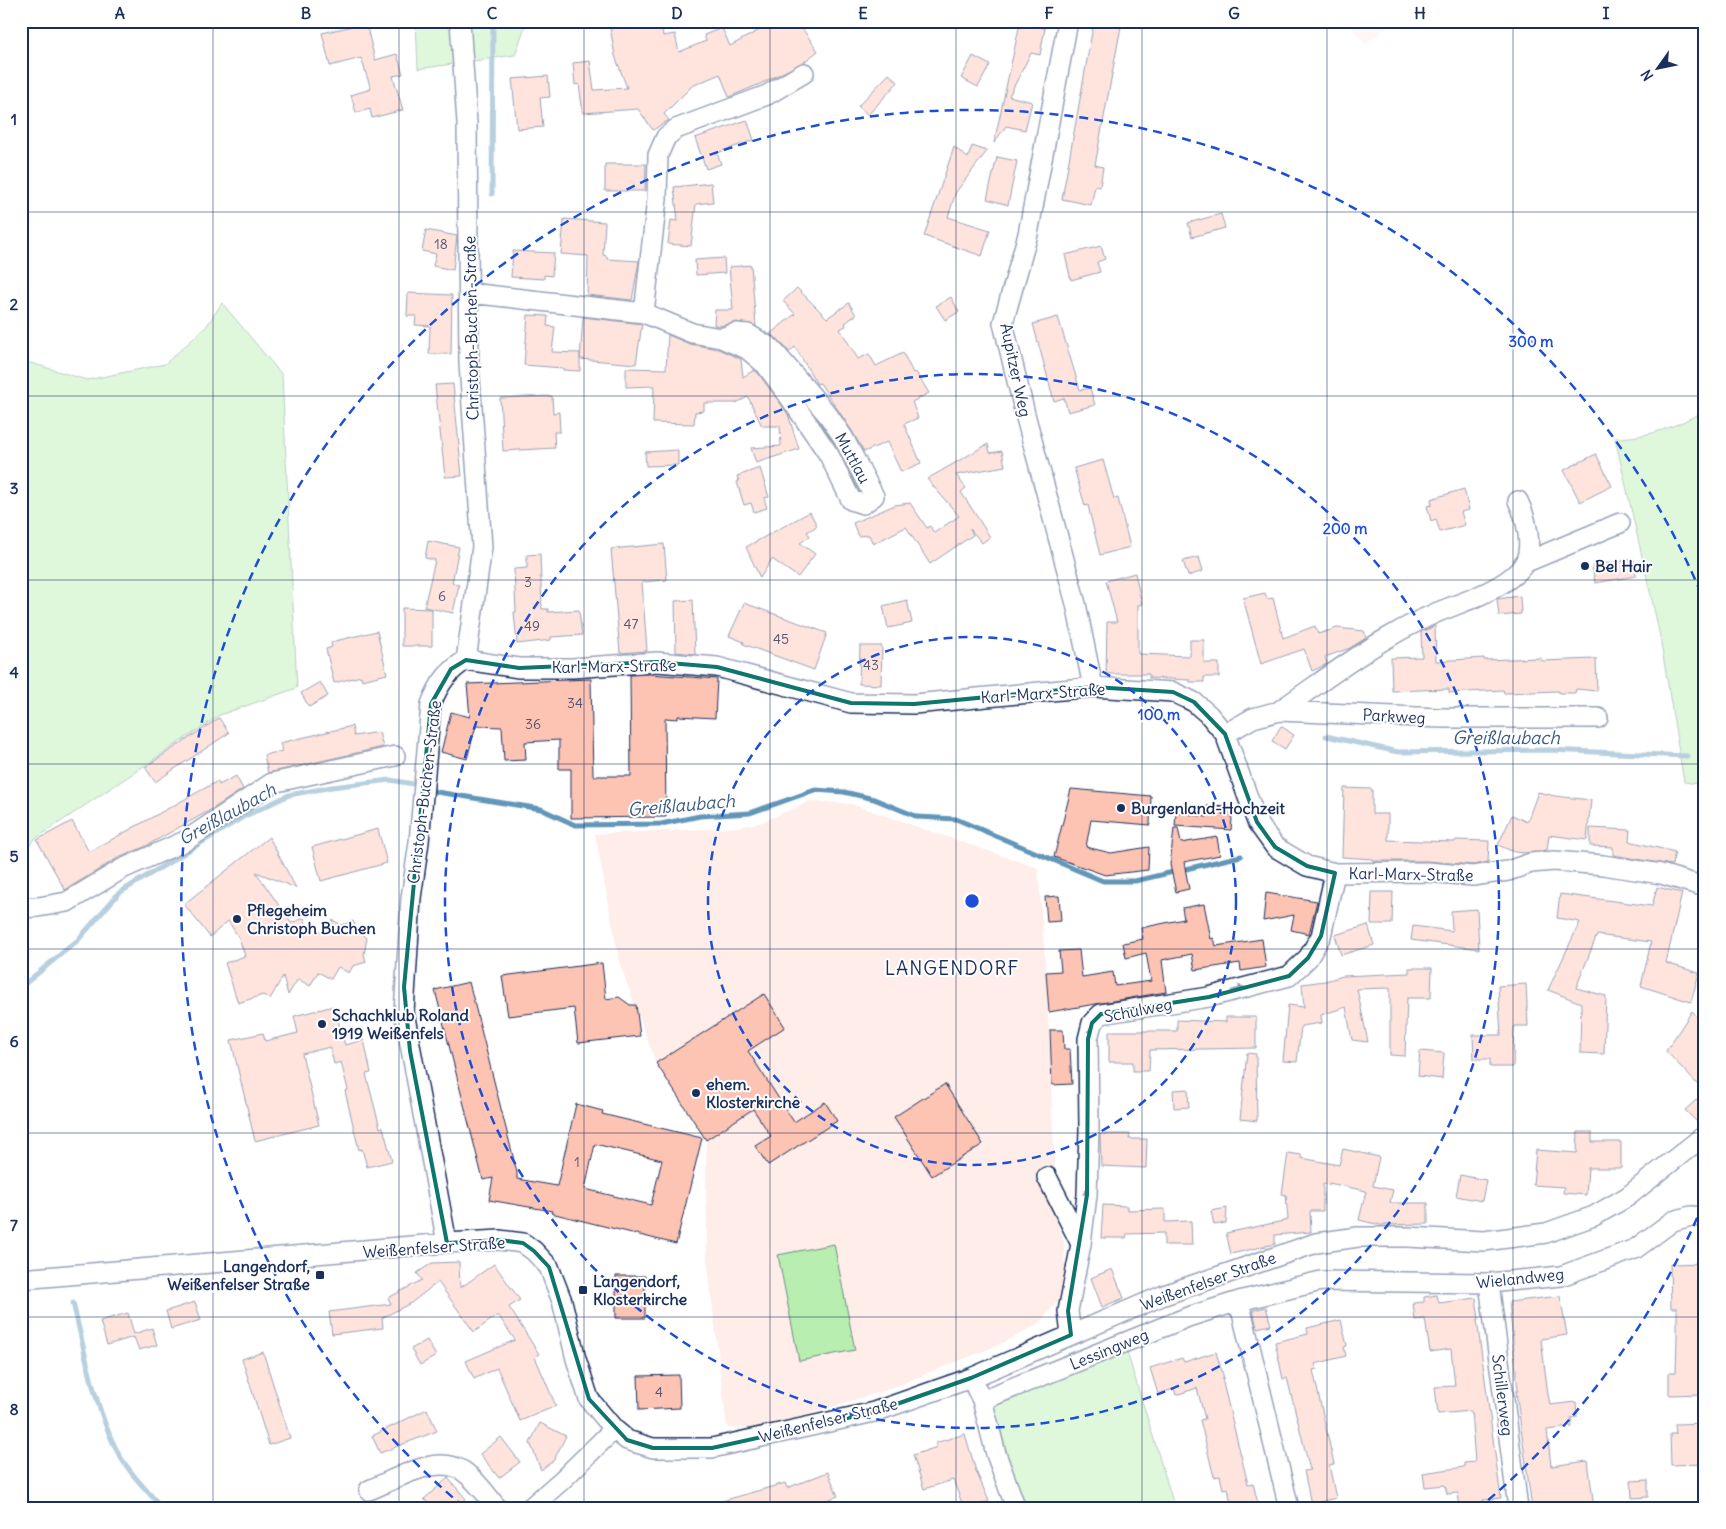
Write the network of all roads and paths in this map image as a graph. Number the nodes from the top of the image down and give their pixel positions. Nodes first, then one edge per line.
1 (460, 21) edge
2 (1068, 21) edge
3 (804, 74) dead end
4 (470, 294) junction
5 (644, 313) junction
6 (721, 338) junction
7 (1518, 501) dead end
8 (1620, 523) dead end
9 (1524, 564) junction
10 (466, 660) junction
11 (1092, 687) junction
12 (1279, 711) junction
13 (1598, 718) dead end
14 (1225, 734) junction
15 (396, 756) dead end
16 (1335, 873) junction
17 (1705, 887) edge
18 (21, 908) edge
19 (1705, 1135) edge
20 (1047, 1177) dead end
21 (1705, 1217) edge
22 (447, 1243) junction
23 (1081, 1244) junction
24 (21, 1279) edge
25 (1321, 1281) joint
26 (1489, 1283) junction
27 (1238, 1301) junction
28 (1071, 1335) junction
29 (971, 1378) junction
30 (982, 1400) junction
31 (614, 1428) junction
32 (369, 1490) dead end
33 (497, 1508) edge
34 (530, 1508) edge
35 (1016, 1508) edge
36 (1289, 1508) edge
37 (1518, 1508) edge

1 - 4 street, Christoph-Buchen-Straße
2 - 11 street, Aupitzer Weg
3 - 5 street
4 - 5 street, Muttlau
4 - 10 street, Christoph-Buchen-Straße
5 - 6 street, Muttlau
6 - 6 street, Muttlau
7 - 9 street
8 - 9 street, Parkweg
9 - 12 street, Parkweg
10 - 11 street, Karl-Marx-Straße
10 - 22 street, Christoph-Buchen-Straße
11 - 14 street, Karl-Marx-Straße
12 - 13 street, Parkweg
12 - 14 street, Parkweg
14 - 16 street, Karl-Marx-Straße
15 - 18 street
16 - 17 street, Karl-Marx-Straße
23 -> 16 street, Schulweg
19 - 28 street, Weißenfelser Straße
20 - 23 street
21 - 26 street, Wielandweg
22 - 24 street, Weißenfelser Straße
22 - 31 street, Weißenfelser Straße
23 - 28 street, Schulweg
25 - 26 street, Wielandweg
25 - 27 street, Lessingweg
26 - 37 street, Schillerweg
27 - 30 street, Lessingweg
27 - 36 street
28 - 29 street, Weißenfelser Straße
29 - 30 street
29 - 31 street, Weißenfelser Straße
30 - 35 street
31 - 34 street
32 - 33 street

